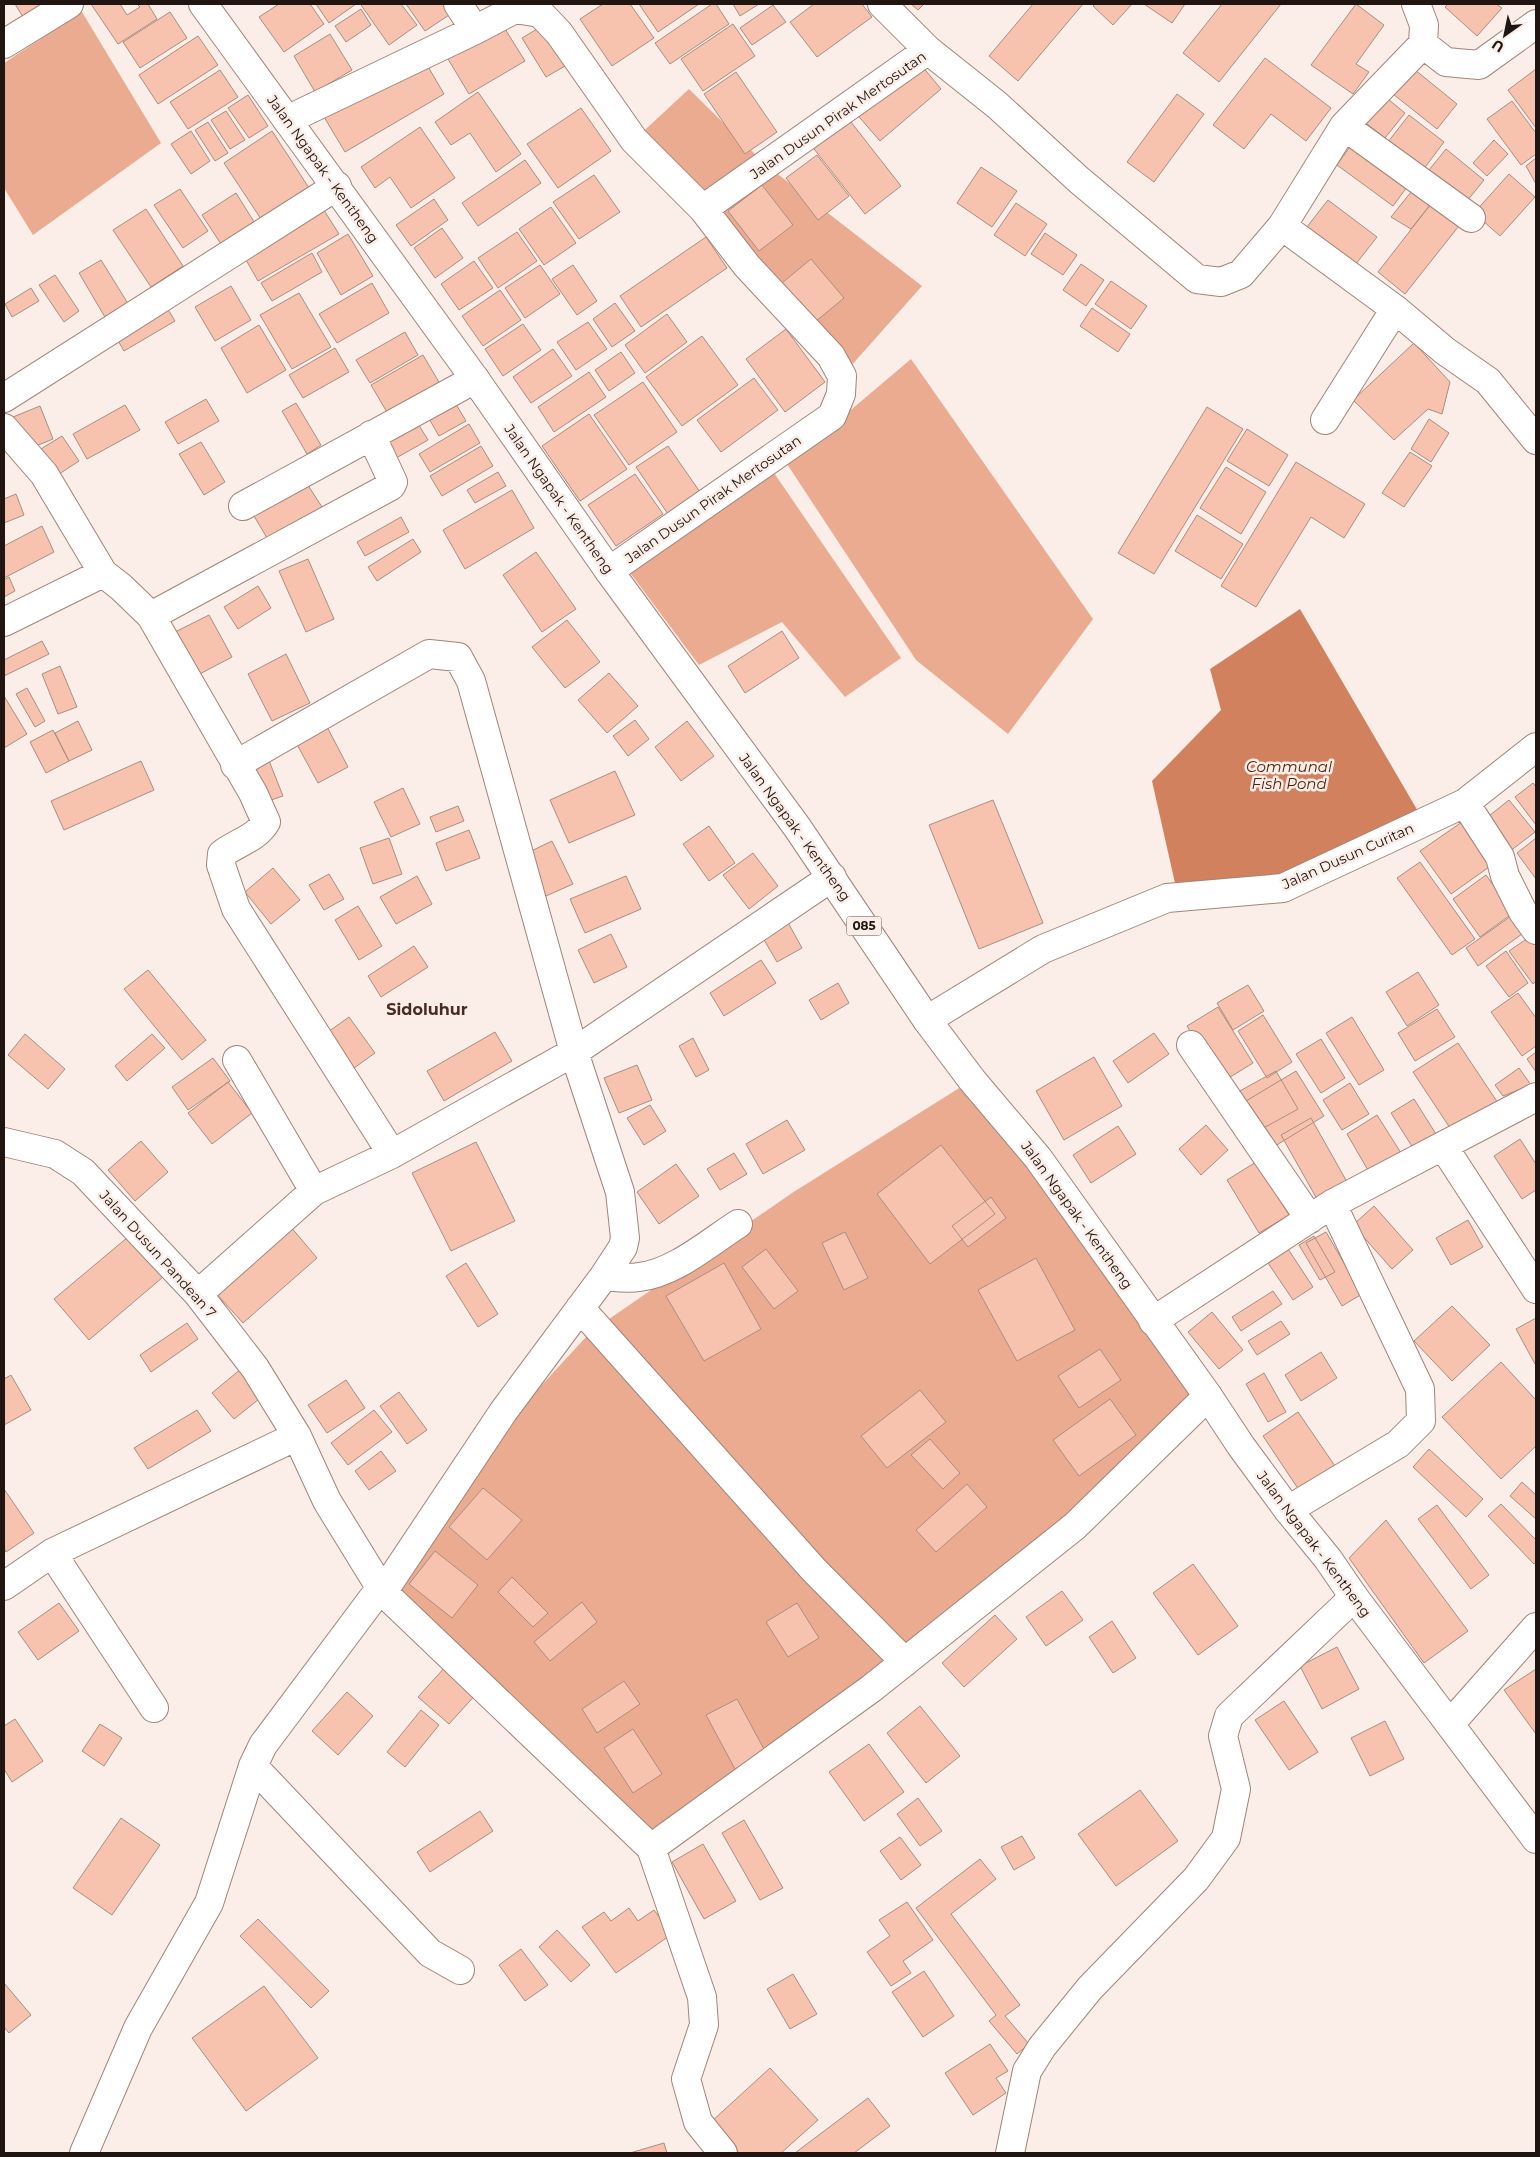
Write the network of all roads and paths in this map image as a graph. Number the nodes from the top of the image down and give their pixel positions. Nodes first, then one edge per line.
1 (69, 4) edge
2 (203, 4) edge
3 (458, 4) edge
4 (882, 4) edge
5 (1416, 4) edge
6 (1536, 24) edge
7 (475, 30) junction
8 (4, 44) edge
9 (1423, 44) junction
10 (928, 50) junction
11 (287, 120) junction
12 (1344, 126) junction
13 (337, 186) junction
14 (703, 209) junction
15 (1471, 218) dead end
16 (1282, 226) junction
17 (1395, 309) junction
18 (475, 379) junction
19 (4, 398) edge
20 (1325, 420) dead end
21 (4, 428) edge
22 (371, 435) junction
23 (1536, 440) edge
24 (243, 506) dead end
25 (609, 571) junction
26 (103, 573) junction
27 (151, 616) junction
28 (4, 622) edge
29 (1536, 747) edge
30 (236, 765) junction
31 (1465, 803) junction
32 (832, 877) junction
33 (1536, 930) edge
34 (927, 1020) junction
35 (1191, 1045) dead end
36 (574, 1052) junction
37 (236, 1060) dead end
38 (1536, 1097) edge
39 (4, 1142) edge
40 (1443, 1146) junction
41 (392, 1154) junction
42 (314, 1191) junction
43 (1321, 1212) junction
44 (738, 1224) dead end
45 (604, 1276) junction
46 (1536, 1289) edge
47 (198, 1294) junction
48 (580, 1308) junction
49 (1153, 1321) junction
50 (1208, 1396) junction
51 (297, 1436) junction
52 (1288, 1510) junction
53 (52, 1552) junction
54 (4, 1586) edge
55 (383, 1592) junction
56 (1354, 1597) junction
57 (1536, 1627) edge
58 (905, 1662) junction
59 (154, 1708) dead end
60 (1450, 1724) junction
61 (253, 1766) junction
62 (1536, 1839) edge
63 (651, 1848) junction
64 (460, 1970) dead end
65 (84, 2153) edge
66 (722, 2153) edge
67 (1010, 2153) edge

1 - 8 street
2 - 11 street, Jalan Ngapak - Kentheng / 085
3 - 7 street
4 - 10 street
5 - 9 street
6 - 9 street
7 - 11 street
7 - 14 street
9 - 12 street, Jalan Dusun Pirak Mertosutan
10 - 14 street, Jalan Dusun Pirak Mertosutan
10 - 16 street, Jalan Dusun Pirak Mertosutan
11 - 13 street, Jalan Ngapak - Kentheng / 085
12 - 15 street
12 - 16 street, Jalan Dusun Pirak Mertosutan
13 - 18 street, Jalan Ngapak - Kentheng / 085
13 - 19 street
14 - 25 street, Jalan Dusun Pirak Mertosutan
16 - 17 street
17 - 20 street
17 - 23 street
18 - 22 street
18 - 25 street, Jalan Ngapak - Kentheng / 085
21 - 26 street
22 - 24 street
22 - 27 street
25 - 32 street, Jalan Ngapak - Kentheng / 085
26 - 27 street
26 - 28 street
27 - 30 street
29 - 31 street, Jalan Dusun Curitan
30 - 36 street
30 - 41 street
31 - 33 street
31 - 34 street, Jalan Dusun Curitan
32 - 34 street, Jalan Ngapak - Kentheng / 085
32 - 36 street
34 - 49 street, Jalan Ngapak - Kentheng / 085
35 - 43 street
36 - 41 street
36 - 45 street
37 - 42 street
38 - 40 street
39 - 47 street, Jalan Dusun Pandean 7
40 - 43 street
40 - 46 street
41 - 42 street
42 - 47 street
43 - 49 street
43 - 52 street
44 - 45 street
45 - 48 street
47 - 51 street, Jalan Dusun Pandean 7
48 - 55 street
48 - 58 street
49 - 50 street, Jalan Ngapak - Kentheng / 085
50 - 52 street, Jalan Ngapak - Kentheng / 085
50 - 58 street
51 - 53 street
51 - 55 street, Jalan Dusun Pandean 7
52 - 56 street, Jalan Ngapak - Kentheng / 085
53 - 54 street
53 - 59 street
55 - 61 street
55 - 63 street, Jalan Dusun Pandean 7
56 - 60 street, Jalan Ngapak - Kentheng / 085
56 - 67 street
57 - 60 street
58 - 63 street
60 - 62 street, Jalan Ngapak - Kentheng / 085
61 - 64 street
61 - 65 street
63 - 66 street

